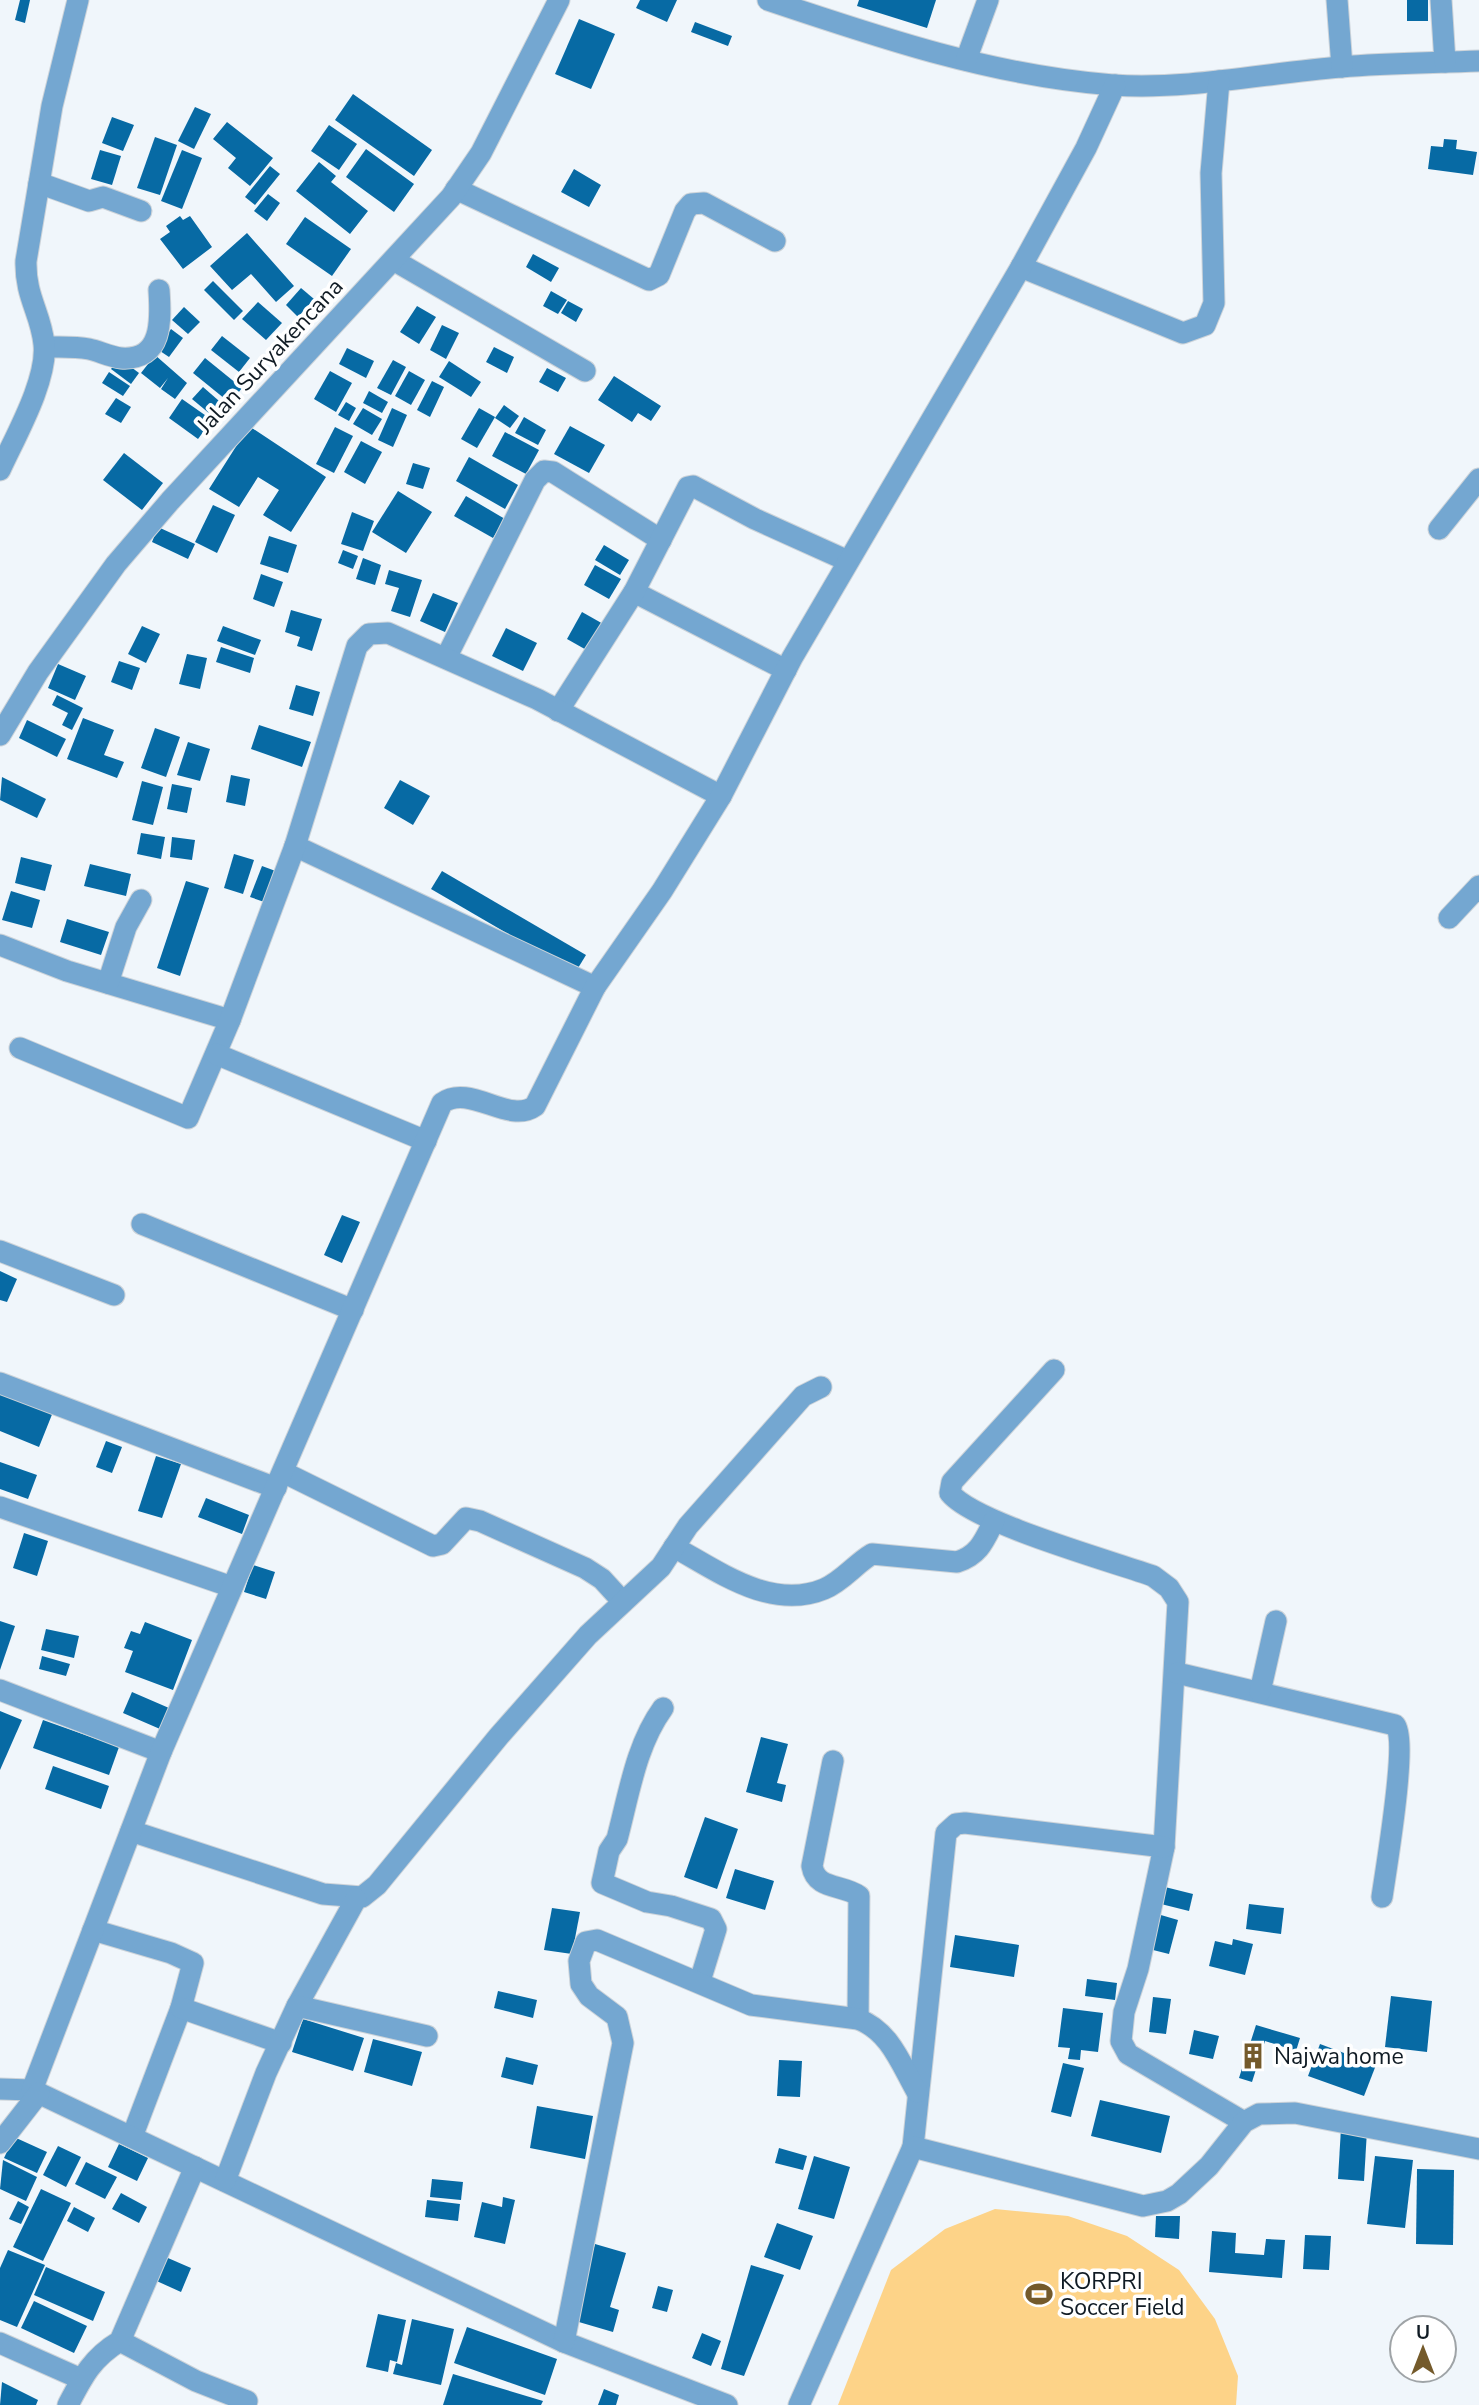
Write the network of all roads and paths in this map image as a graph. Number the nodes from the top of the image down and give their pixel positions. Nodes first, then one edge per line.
1 (78, 0) edge
2 (559, 0) edge
3 (768, 0) edge
4 (988, 0) edge
5 (1337, 0) edge
6 (1441, 0) edge
7 (966, 60) junction
8 (1479, 61) edge
9 (1445, 62) junction
10 (1342, 67) junction
11 (1219, 81) junction
12 (1115, 85) junction
13 (39, 183) junction
14 (456, 189) junction
15 (141, 211) dead end
16 (775, 241) dead end
17 (395, 261) junction
18 (1021, 267) junction
19 (159, 290) dead end
20 (45, 347) junction
21 (585, 371) dead end
22 (0, 470) edge
23 (1479, 479) edge
24 (1439, 529) dead end
25 (661, 540) junction
26 (848, 561) junction
27 (634, 592) junction
28 (446, 658) junction
29 (786, 670) junction
30 (558, 710) junction
31 (0, 735) edge
32 (721, 796) junction
33 (295, 846) junction
34 (1479, 886) edge
35 (141, 900) dead end
36 (1448, 918) dead end
37 (0, 945) edge
38 (108, 983) junction
39 (594, 986) junction
40 (230, 1020) junction
41 (20, 1048) dead end
42 (216, 1054) junction
43 (426, 1141) junction
44 (142, 1224) dead end
45 (0, 1251) edge
46 (114, 1295) dead end
47 (353, 1310) junction
48 (1054, 1370) dead end
49 (0, 1383) edge
50 (821, 1387) dead end
51 (280, 1480) junction
52 (0, 1507) edge
53 (995, 1521) junction
54 (674, 1547) junction
55 (232, 1587) junction
56 (623, 1602) junction
57 (1276, 1621) dead end
58 (1177, 1673) junction
59 (0, 1690) edge
60 (1260, 1692) junction
61 (663, 1707) dead end
62 (161, 1752) junction
63 (833, 1761) dead end
64 (131, 1831) junction
65 (1164, 1847) junction
66 (1382, 1897) dead end
67 (356, 1899) junction
68 (93, 1930) junction
69 (700, 1981) junction
70 (297, 2006) junction
71 (181, 2008) junction
72 (858, 2019) junction
73 (427, 2036) dead end
74 (281, 2043) junction
75 (0, 2090) edge
76 (35, 2092) junction
77 (917, 2092) junction
78 (1244, 2122) junction
79 (132, 2137) junction
80 (0, 2143) edge
81 (913, 2147) junction
82 (1479, 2149) edge
83 (195, 2167) junction
84 (225, 2181) junction
85 (120, 2341) junction
86 (564, 2342) junction
87 (0, 2343) edge
88 (81, 2379) junction
89 (247, 2400) dead end
90 (68, 2405) edge
91 (727, 2405) edge
92 (799, 2405) edge

1 - 13 street
2 - 14 street, Jalan Suryakencana
3 - 7 street
4 - 7 street
5 - 10 street
6 - 9 street
7 - 12 street
8 - 9 street
9 - 10 street
10 - 11 street
11 - 12 street
11 - 18 street
12 - 18 street
13 - 15 street
13 - 20 street
14 - 16 street
14 - 17 street, Jalan Suryakencana
17 - 21 street
17 - 31 street, Jalan Suryakencana
18 - 26 street
19 - 20 street
20 - 22 street
23 - 24 street
25 - 26 street
25 - 27 street
25 - 28 street
26 - 29 street
27 - 29 street
27 - 30 street
28 - 30 street
28 - 33 street
29 - 32 street
30 - 32 street
32 - 39 street
33 - 39 street
33 - 40 street
34 - 36 street
35 - 38 street
37 - 38 street
38 - 40 street
39 - 43 street
40 - 42 street
41 - 42 street
42 - 43 street
43 - 47 street
44 - 47 street
45 - 46 street
47 - 51 street
48 - 53 street
49 - 51 street
50 - 54 street
51 - 55 street
51 - 56 street
52 - 55 street
53 - 54 street
53 - 58 street
54 - 56 street
55 - 62 street
56 - 67 street
57 - 60 street
58 - 60 street
58 - 65 street
59 - 62 street
60 - 66 street
61 - 69 street
62 - 64 street
63 - 72 street
64 - 67 street
64 - 68 street
65 - 77 street
65 - 78 street
67 - 70 street
68 - 71 street
68 - 76 street
69 - 72 street
69 - 86 street
70 - 73 street
70 - 74 street
71 - 74 street
71 - 79 street
72 - 77 street
74 - 84 street
75 - 76 street
76 - 79 street
76 - 80 street
77 - 81 street
78 - 81 street
78 - 82 street
79 - 83 street
81 - 92 street
83 - 84 street
83 - 85 street
84 - 86 street
85 - 88 street
85 - 89 street
86 - 91 street
87 - 88 street
88 - 90 street

